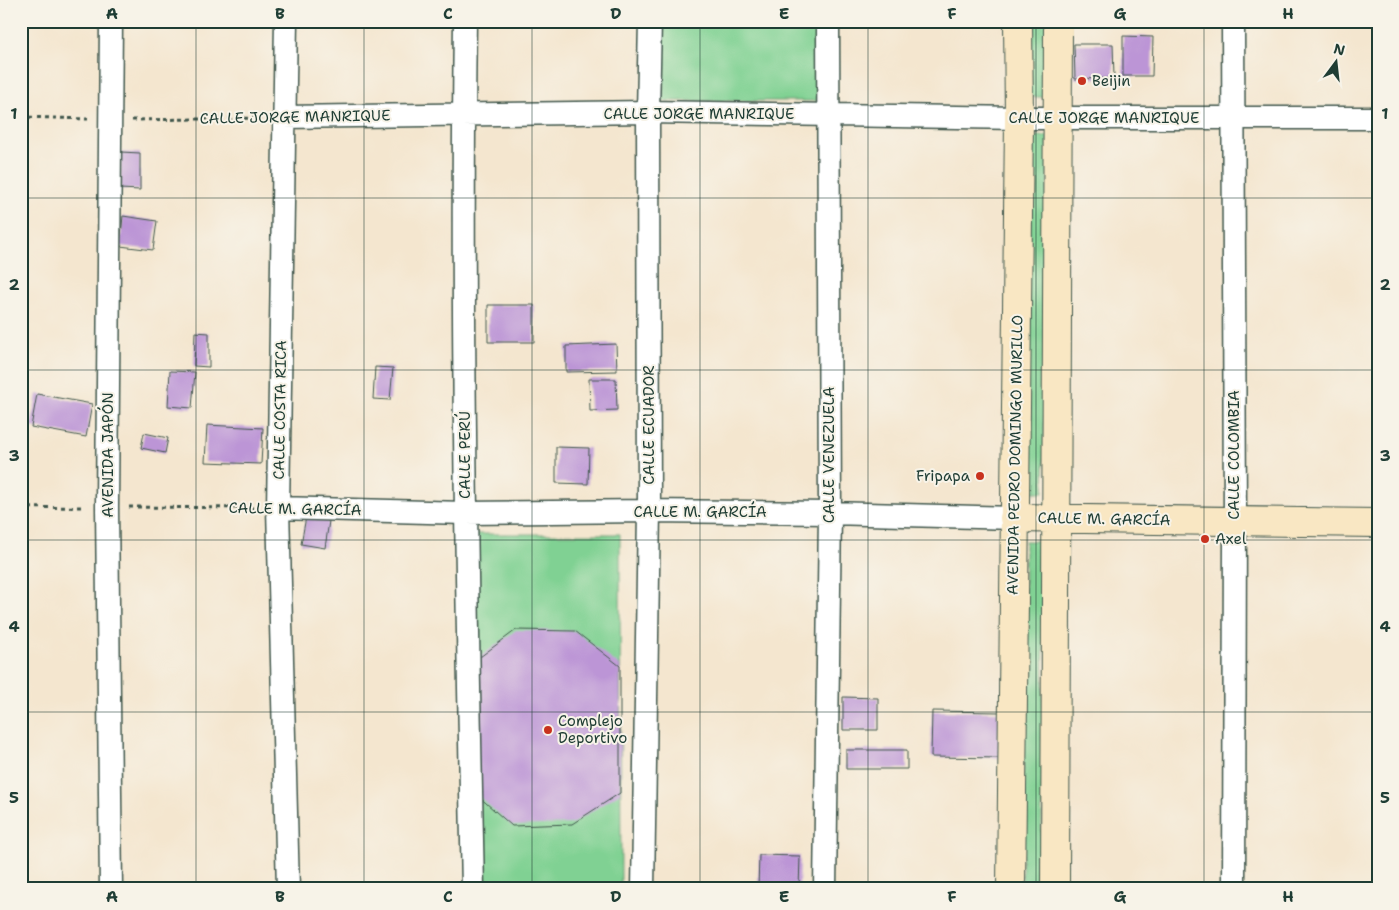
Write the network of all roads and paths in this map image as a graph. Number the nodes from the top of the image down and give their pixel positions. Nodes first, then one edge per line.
1 (111, 21) edge
2 (286, 21) edge
3 (465, 21) edge
4 (650, 21) edge
5 (828, 21) edge
6 (1018, 21) edge
7 (1058, 21) edge
8 (1233, 21) edge
9 (648, 112) junction
10 (464, 114) junction
11 (827, 115) junction
12 (284, 117) junction
13 (21, 118) edge
14 (1019, 118) junction
15 (1058, 118) junction
16 (1233, 118) junction
17 (1378, 118) edge
18 (110, 120) junction
19 (107, 506) junction
20 (21, 508) edge
21 (278, 508) junction
22 (649, 511) junction
23 (465, 513) junction
24 (830, 513) junction
25 (1014, 518) junction
26 (1057, 519) junction
27 (1234, 521) junction
28 (1378, 523) edge
29 (111, 889) edge
30 (288, 889) edge
31 (473, 889) edge
32 (643, 889) edge
33 (825, 889) edge
34 (1011, 889) edge
35 (1055, 889) edge
36 (1234, 889) edge

1 - 18 street, AVENIDA JAPÓN
2 - 12 street, CALLE COSTA RICA
3 - 10 street, CALLE PERÚ
4 - 9 street, CALLE ECUADOR
5 - 11 street, CALLE VENEZUELA
6 - 14 main road, AVENIDA PEDRO DOMINGO MURILLO
7 - 15 main road
8 - 16 street, CALLE COLOMBIA
9 - 10 street, CALLE JORGE MANRIQUE
9 - 11 street, CALLE JORGE MANRIQUE
9 - 22 street, CALLE ECUADOR
10 - 12 street, CALLE JORGE MANRIQUE
10 - 23 street, CALLE PERÚ
11 - 14 street, CALLE JORGE MANRIQUE
11 - 24 street, CALLE VENEZUELA
12 - 18 path, CALLE JORGE MANRIQUE
12 - 21 street, CALLE COSTA RICA
13 - 18 path, CALLE JORGE MANRIQUE
14 - 15 street, CALLE JORGE MANRIQUE
14 - 25 main road, AVENIDA PEDRO DOMINGO MURILLO
15 - 16 street, CALLE JORGE MANRIQUE
15 - 26 main road
16 - 17 street, CALLE JORGE MANRIQUE
16 - 27 street, CALLE COLOMBIA
18 - 19 street, AVENIDA JAPÓN
19 - 20 path, CALLE M. GARCÍA
19 - 21 path, CALLE M. GARCÍA
19 - 29 street, AVENIDA JAPÓN
21 - 23 street, CALLE M. GARCÍA
21 - 30 street, CALLE COSTA RICA
22 - 23 street, CALLE M. GARCÍA
22 - 24 street, CALLE M. GARCÍA
22 - 32 street, CALLE ECUADOR
23 - 31 street, CALLE PERÚ
24 - 25 street, CALLE M. GARCÍA
24 - 33 street, CALLE VENEZUELA
25 - 26 main road, CALLE M. GARCÍA
25 - 34 main road, AVENIDA PEDRO DOMINGO MURILLO
26 - 27 main road, CALLE M. GARCÍA
26 - 35 main road
27 - 28 main road, CALLE M. GARCÍA
27 - 36 street, CALLE COLOMBIA

